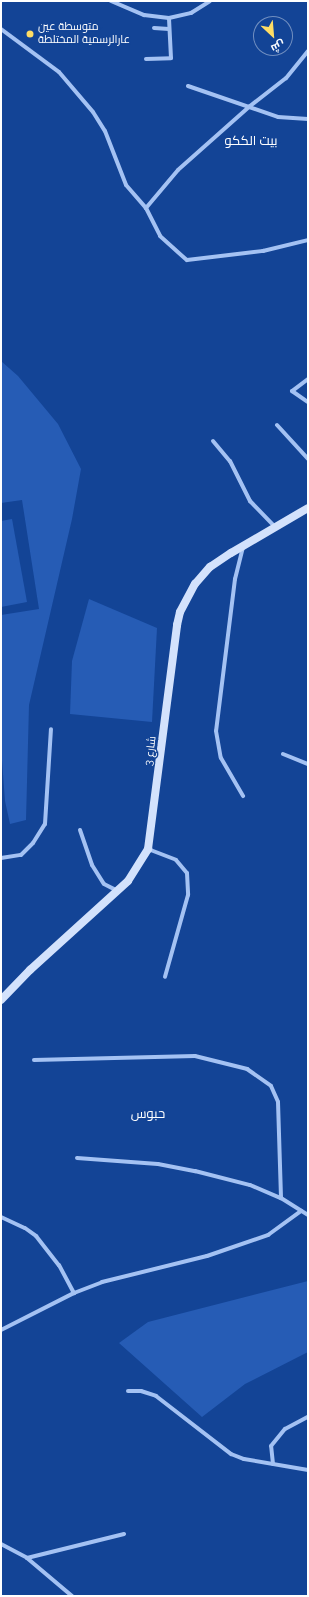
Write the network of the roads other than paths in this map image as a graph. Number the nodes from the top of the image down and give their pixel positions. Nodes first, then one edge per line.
1 (111, 1) edge
2 (210, 1) edge
3 (169, 18) junction
4 (154, 28) dead end
5 (1, 29) edge
6 (170, 29) junction
7 (308, 51) edge
8 (146, 59) dead end
9 (188, 86) dead end
10 (250, 106) junction
11 (308, 119) edge
12 (146, 208) junction
13 (308, 240) edge
14 (308, 379) edge
15 (308, 402) edge
16 (277, 425) dead end
17 (213, 441) dead end
18 (308, 459) edge
19 (308, 508) edge
20 (275, 527) junction
21 (243, 545) junction
22 (51, 730) dead end
23 (283, 754) dead end
24 (308, 764) edge
25 (243, 796) dead end
26 (80, 830) dead end
27 (148, 850) junction
28 (1, 858) edge
29 (116, 890) junction
30 (165, 977) dead end
31 (1, 1000) edge
32 (34, 1060) dead end
33 (77, 1158) dead end
34 (281, 1198) junction
35 (301, 1211) junction
36 (308, 1215) edge
37 (1, 1218) edge
38 (74, 1293) junction
39 (1, 1330) edge
40 (128, 1391) dead end
41 (308, 1417) edge
42 (273, 1464) junction
43 (308, 1470) edge
44 (124, 1534) dead end
45 (1, 1544) edge
46 (27, 1558) junction
47 (72, 1596) edge

1 - 3 street
2 - 3 street
3 - 6 street
4 - 6 street
5 - 12 street
6 - 8 street
7 - 10 street
9 - 10 street
10 - 11 street
10 - 12 street
12 - 13 street
14 - 15 street
16 - 18 street
17 - 20 street
19 - 20 street, شارع 3
20 - 21 street, شارع 3
21 - 25 street
21 - 27 street, شارع 3
22 - 28 street
23 - 24 street
26 - 29 street
27 - 29 street, شارع 3
27 - 30 street
29 - 31 street, شارع 3
32 - 34 street
33 - 34 street
34 - 35 street
35 - 36 street
35 - 38 street
37 - 38 street
38 - 39 street
40 - 42 street
41 - 42 street
42 - 43 street
44 - 46 street
45 - 46 street
46 - 47 street

